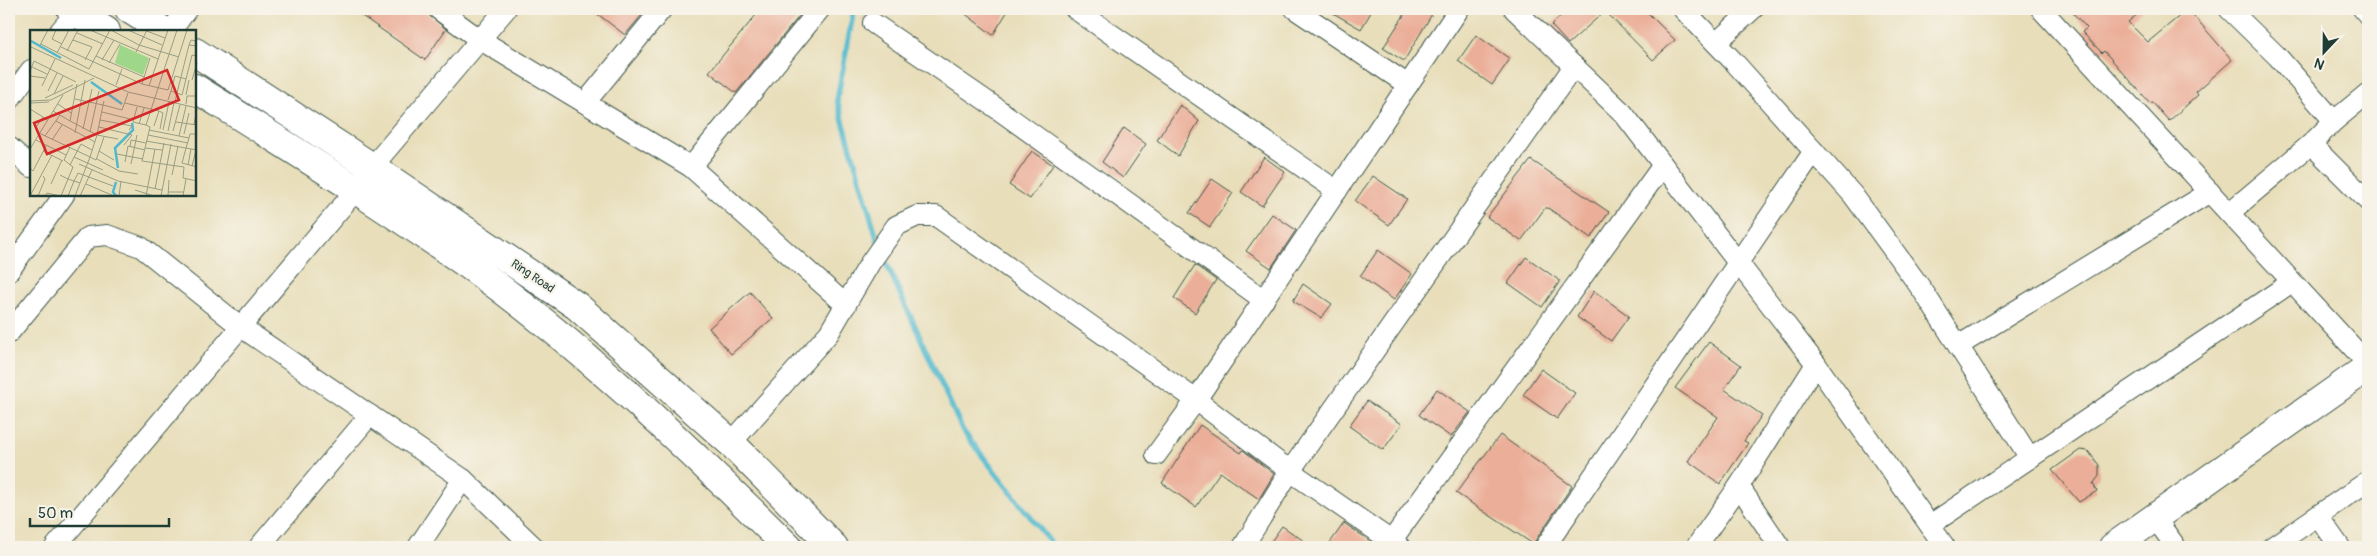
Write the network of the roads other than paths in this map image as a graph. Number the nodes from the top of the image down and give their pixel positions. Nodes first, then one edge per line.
1 (129, 9) edge
2 (187, 9) edge
3 (438, 9) edge
4 (506, 9) edge
5 (662, 9) edge
6 (820, 9) edge
7 (1075, 9) edge
8 (1295, 9) edge
9 (1459, 9) edge
10 (1514, 9) edge
11 (1683, 9) edge
12 (1752, 9) edge
13 (2041, 9) edge
14 (2229, 9) edge
15 (2363, 9) edge
16 (2368, 15) edge
17 (69, 17) edge
18 (873, 23) dead end
19 (103, 30) edge
20 (162, 30) edge
21 (172, 30) edge
22 (479, 39) junction
23 (1716, 43) junction
24 (196, 53) edge
25 (1574, 66) junction
26 (30, 71) edge
27 (1408, 85) junction
28 (196, 89) edge
29 (2368, 93) edge
30 (9, 100) edge
31 (586, 103) junction
32 (2334, 121) junction
33 (2311, 144) junction
34 (9, 147) edge
35 (1814, 151) junction
36 (1663, 165) junction
37 (30, 166) edge
38 (372, 167) junction
39 (691, 167) junction
40 (356, 190) junction
41 (1337, 191) junction
42 (2210, 192) junction
43 (63, 196) edge
44 (2368, 201) edge
45 (2229, 213) junction
46 (1738, 262) junction
47 (9, 271) edge
48 (2292, 282) junction
49 (1264, 300) junction
50 (846, 305) junction
51 (241, 327) junction
52 (9, 333) edge
53 (1958, 346) junction
54 (1816, 364) junction
55 (2368, 366) edge
56 (1196, 400) junction
57 (370, 416) junction
58 (731, 443) junction
59 (1156, 455) dead end
60 (2030, 458) junction
61 (1290, 471) junction
62 (463, 479) junction
63 (2368, 481) edge
64 (1739, 486) junction
65 (2318, 516) junction
66 (2155, 518) junction
67 (1930, 525) junction
68 (1393, 545) edge
69 (55, 547) edge
70 (259, 547) edge
71 (418, 547) edge
72 (534, 547) edge
73 (788, 547) edge
74 (834, 547) edge
75 (1244, 547) edge
76 (1544, 547) edge
77 (1696, 547) edge
78 (1780, 547) edge
79 (1945, 547) edge
80 (2113, 547) edge
81 (2176, 547) edge
82 (2272, 547) edge
83 (2340, 547) edge

1 - 20 main road
2 - 21 street
3 - 22 street
4 - 22 street
5 - 31 street
6 - 39 street
7 - 41 street
8 - 27 street
9 - 27 street
10 - 25 street
11 - 23 street
12 - 23 street
13 - 42 street
14 - 32 street
15 - 16 street
17 - 19 main road
18 - 49 street
22 - 31 street
22 - 38 street
23 - 35 street
24 - 38 main road, Ring Road
25 - 36 street
25 - 61 street
26 - 30 street
27 - 41 street
28 - 40 main road
29 - 32 street
31 - 39 street
32 - 33 street
33 - 44 street
33 - 45 street
34 - 37 street
35 - 46 street
35 - 53 street
36 - 46 street
36 - 68 street
38 - 40 street
38 - 58 main road, Ring Road
39 - 50 street
40 - 51 street
40 - 73 main road
41 - 49 street
42 - 45 street
42 - 53 street
43 - 47 street
45 - 48 street
46 - 54 street
46 - 76 street
48 - 55 street
48 - 60 street
49 - 56 street
50 - 56 street
50 - 58 street
51 - 52 street
51 - 57 street
51 - 69 street
53 - 60 street
54 - 64 street
54 - 67 street
55 - 66 main road
56 - 59 street
56 - 61 street
57 - 62 street
57 - 70 street
58 - 74 main road, Ring Road
60 - 67 street
61 - 68 street
61 - 75 street
62 - 71 street
62 - 72 street
63 - 65 street
64 - 77 street
64 - 78 street
65 - 82 street
65 - 83 street
66 - 80 main road
66 - 81 street
67 - 79 street

